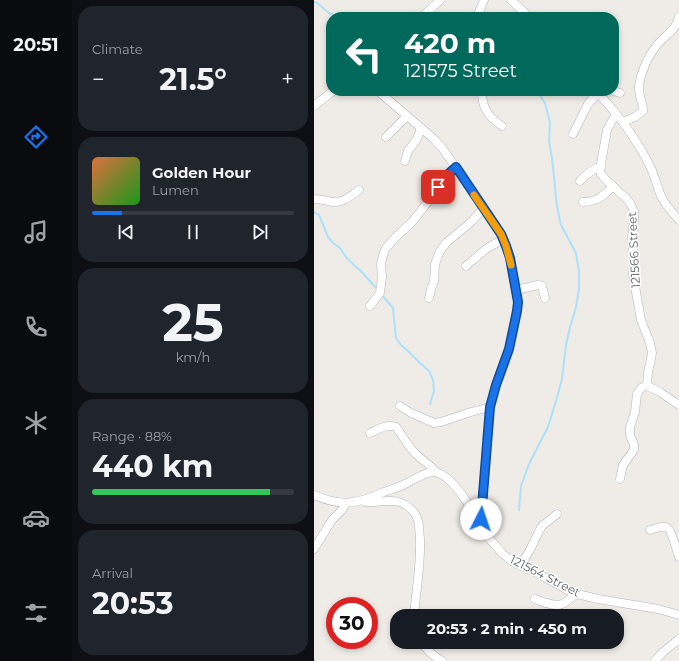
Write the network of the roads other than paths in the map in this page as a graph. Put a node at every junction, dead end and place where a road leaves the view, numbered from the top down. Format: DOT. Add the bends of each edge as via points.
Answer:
graph roads {
  1 [pos="440,0"];
  2 [pos="484,0"];
  3 [pos="511,0"];
  4 [pos="427,12"];
  5 [pos="479,12"];
  6 [pos="524,12"];
  7 [pos="679,17"];
  8 [pos="327,96"];
  9 [pos="384,96"];
  10 [pos="482,96"];
  11 [pos="594,96"];
  12 [pos="600,96"];
  13 [pos="314,106"];
  14 [pos="616,114"];
  15 [pos="407,116"];
  16 [pos="623,122"];
  17 [pos="502,126"];
  18 [pos="421,128"];
  19 [pos="573,134"];
  20 [pos="386,136"];
  21 [pos="405,161"];
  22 [pos="600,166"];
  23 [pos="456,167"];
  24 [pos="580,181"];
  25 [pos="613,186"];
  26 [pos="359,190"];
  27 [pos="314,199"];
  28 [pos="583,202"];
  29 [pos="483,209"];
  30 [pos="679,220"];
  31 [pos="503,239"];
  32 [pos="466,266"];
  33 [pos="516,290"];
  34 [pos="429,298"];
  35 [pos="545,298"];
  36 [pos="370,306"];
  37 [pos="647,386"];
  38 [pos="679,405"];
  39 [pos="400,406"];
  40 [pos="490,407"];
  41 [pos="370,433"];
  42 [pos="436,472"];
  43 [pos="620,479"];
  44 [pos="314,495"];
  45 [pos="361,501"];
  46 [pos="346,503"];
  47 [pos="481,513"];
  48 [pos="557,514"];
  49 [pos="650,530"];
  50 [pos="314,549"];
  51 [pos="679,556"];
  52 [pos="520,566"];
  53 [pos="576,594"];
  54 [pos="535,600"];
  55 [pos="415,609"];
  56 [pos="679,615"];
  57 [pos="679,639"];
  58 [pos="426,649"];
  59 [pos="442,661"];
  60 [pos="655,661"];
  1 -- 4 [label="street"];
  2 -- 5 [label="street"];
  3 -- 6 [label="street"];
  7 -- 16 [label="street" via="676,26 656,47 644,68 639,88 643,111"];
  8 -- 13 [label="street"];
  9 -- 15 [label="street, 121564 Street"];
  10 -- 17 [label="street" via="486,112"];
  11 -- 19 [label="street"];
  12 -- 14 [label="street"];
  14 -- 16 [label="street"];
  14 -- 22 [label="street" via="607,130"];
  15 -- 18 [label="street, 121564 Street"];
  15 -- 20 [label="street"];
  16 -- 30 [label="street" via="650,166 662,199"];
  18 -- 21 [label="street"];
  18 -- 23 [label="street, 121564 Street" via="439,144"];
  22 -- 24 [label="street"];
  22 -- 25 [label="street, 121566 Street" via="601,174"];
  23 -- 29 [label="street, 121564 Street"];
  23 -- 36 [label="street" via="442,181 413,221 386,248 381,264 380,293"];
  25 -- 28 [label="street" via="594,205"];
  25 -- 37 [label="street, 121566 Street" via="630,203 634,211 633,275 641,320 652,353"];
  26 -- 27 [label="street" via="338,202"];
  29 -- 31 [label="street, 121564 Street"];
  29 -- 34 [label="street" via="440,251"];
  31 -- 32 [label="street"];
  31 -- 33 [label="street, 121564 Street" via="510,258"];
  33 -- 35 [label="street" via="540,285"];
  33 -- 40 [label="street, 121564 Street" via="518,302 515,323"];
  37 -- 38 [label="street"];
  37 -- 43 [label="street" via="643,386 637,394 630,427 634,450 623,465"];
  39 -- 40 [label="street" via="434,423"];
  40 -- 47 [label="street, 121564 Street"];
  41 -- 42 [label="street" via="389,425 396,427 411,449"];
  42 -- 45 [label="street"];
  42 -- 47 [label="street" via="460,491 471,510"];
  44 -- 46 [label="street"];
  45 -- 46 [label="street"];
  45 -- 55 [label="street" via="399,502 410,509 417,518 420,553"];
  46 -- 50 [label="street"];
  47 -- 52 [label="street, 121564 Street" via="481,524 486,535 503,554"];
  48 -- 52 [label="street" via="542,526"];
  49 -- 51 [label="street" via="667,527"];
  52 -- 53 [label="street, 121564 Street"];
  53 -- 54 [label="street" via="559,604"];
  53 -- 56 [label="street, 121564 Street"];
  57 -- 60 [label="street"];
  58 -- 59 [label="street"];
}
